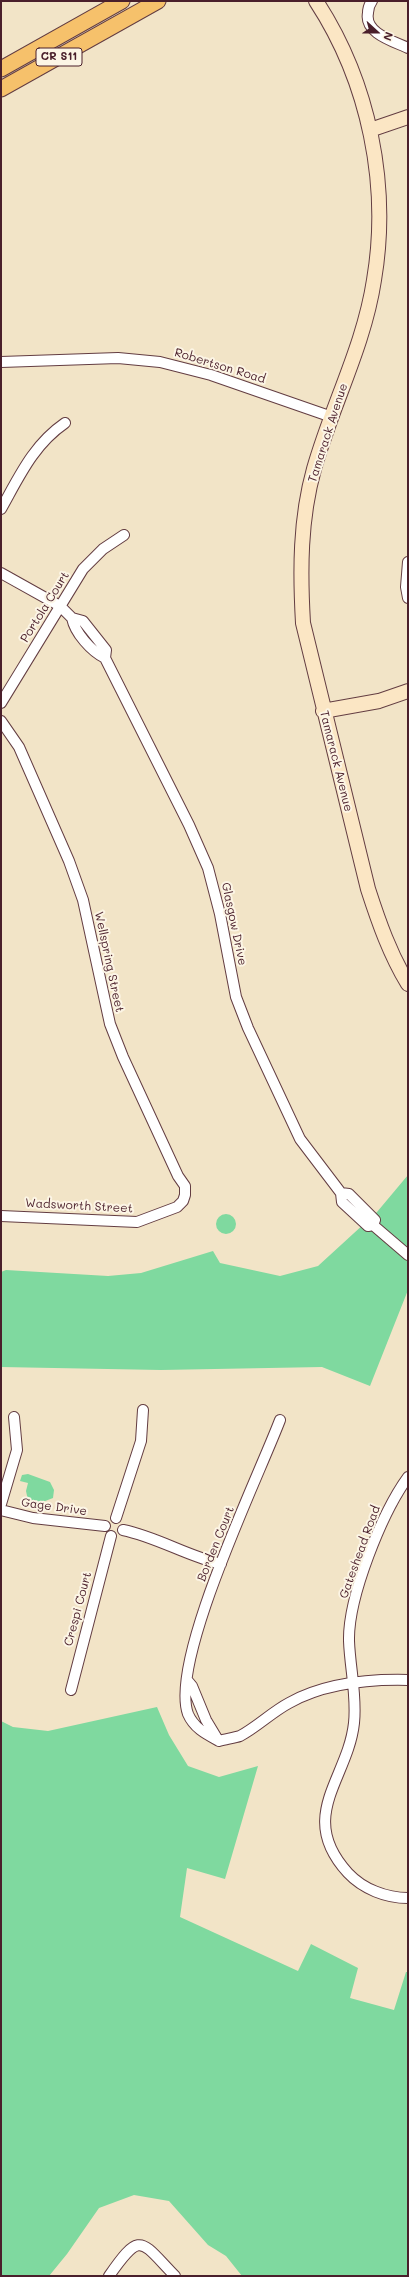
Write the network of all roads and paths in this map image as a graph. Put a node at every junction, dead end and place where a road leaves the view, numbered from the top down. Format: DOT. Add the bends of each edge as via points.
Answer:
graph roads {
  1 [pos="122,1"];
  2 [pos="158,1"];
  3 [pos="316,1"];
  4 [pos="372,1"];
  5 [pos="408,48"];
  6 [pos="1,69"];
  7 [pos="1,90"];
  8 [pos="408,117"];
  9 [pos="370,130"];
  10 [pos="1,362"];
  11 [pos="332,417"];
  12 [pos="65,423"];
  13 [pos="1,510"];
  14 [pos="124,535"];
  15 [pos="408,562"];
  16 [pos="1,573"];
  17 [pos="408,598"];
  18 [pos="60,606"];
  19 [pos="408,692"];
  20 [pos="1,703"];
  21 [pos="323,711"];
  22 [pos="1,721"];
  23 [pos="408,984"];
  24 [pos="177,1207"];
  25 [pos="1,1216"];
  26 [pos="408,1255"];
  27 [pos="143,1410"];
  28 [pos="14,1418"];
  29 [pos="280,1420"];
  30 [pos="408,1477"];
  31 [pos="1,1504"];
  32 [pos="1,1510"];
  33 [pos="116,1518"];
  34 [pos="105,1526"];
  35 [pos="123,1530"];
  36 [pos="111,1536"];
  37 [pos="221,1564"];
  38 [pos="408,1680"];
  39 [pos="352,1683"];
  40 [pos="71,1690"];
  41 [pos="408,1898"];
  42 [pos="109,2276"];
  43 [pos="175,2276"];
  1 -- 6 [label="main road, CR S11"];
  2 -- 7 [label="main road, CR S11"];
  3 -- 9 [label="main road, Tamarack Avenue" via="338,38 350,66"];
  4 -- 5 [label="street" via="369,4 367,18 369,25 375,31"];
  8 -- 9 [label="main road"];
  9 -- 11 [label="main road, Tamarack Avenue" via="376,164 380,221 374,281 360,339"];
  10 -- 11 [label="street, Robertson Road" via="118,358 160,362 211,375"];
  11 -- 21 [label="main road, Tamarack Avenue" via="314,468 302,539 301,582 304,623"];
  12 -- 13 [label="street" via="51,433 34,452"];
  14 -- 18 [label="street, Portola Court" via="103,549 83,569"];
  15 -- 17 [label="street"];
  16 -- 18 [label="street, Glasgow Drive"];
  18 -- 20 [label="street, Portola Court"];
  18 -- 26 [label="street, Glasgow Drive" via="72,618 83,621 90,639 106,650 105,658 189,825 208,868 236,997 300,1139 341,1193 349,1194 375,1220 373,1225"];
  19 -- 21 [label="main road" via="379,701"];
  21 -- 23 [label="main road, Tamarack Avenue" via="368,889 395,963"];
  22 -- 24 [label="street, Wellspring Street" via="20,748 69,861 82,900 110,1024 142,1099 185,1186 185,1195"];
  24 -- 25 [label="street, Wadsworth Street" via="137,1222"];
  27 -- 33 [label="street" via="141,1441"];
  28 -- 31 [label="street" via="17,1450"];
  29 -- 37 [label="street, Borden Court"];
  30 -- 39 [label="street, Gateshead Road" via="385,1517 359,1586 349,1640"];
  32 -- 34 [label="street, Gage Drive" via="26,1517"];
  33 -- 34 [label="street" via="107,1520"];
  33 -- 35 [label="street" via="121,1521"];
  34 -- 36 [label="street" via="106,1532"];
  35 -- 36 [label="street" via="117,1536"];
  35 -- 37 [label="street" via="144,1535"];
  36 -- 40 [label="street, Crespi Court"];
  37 -- 39 [label="street, Borden Court" via="198,1627 187,1680 192,1686 192,1703 219,1741 240,1736 289,1703 317,1692"];
  38 -- 39 [label="street" via="376,1679"];
  39 -- 41 [label="street, Gateshead Road" via="353,1732 330,1791 325,1812 328,1840 342,1866 361,1884 376,1892"];
  42 -- 43 [label="street" via="125,2253 133,2245 140,2244 148,2248"];
}
